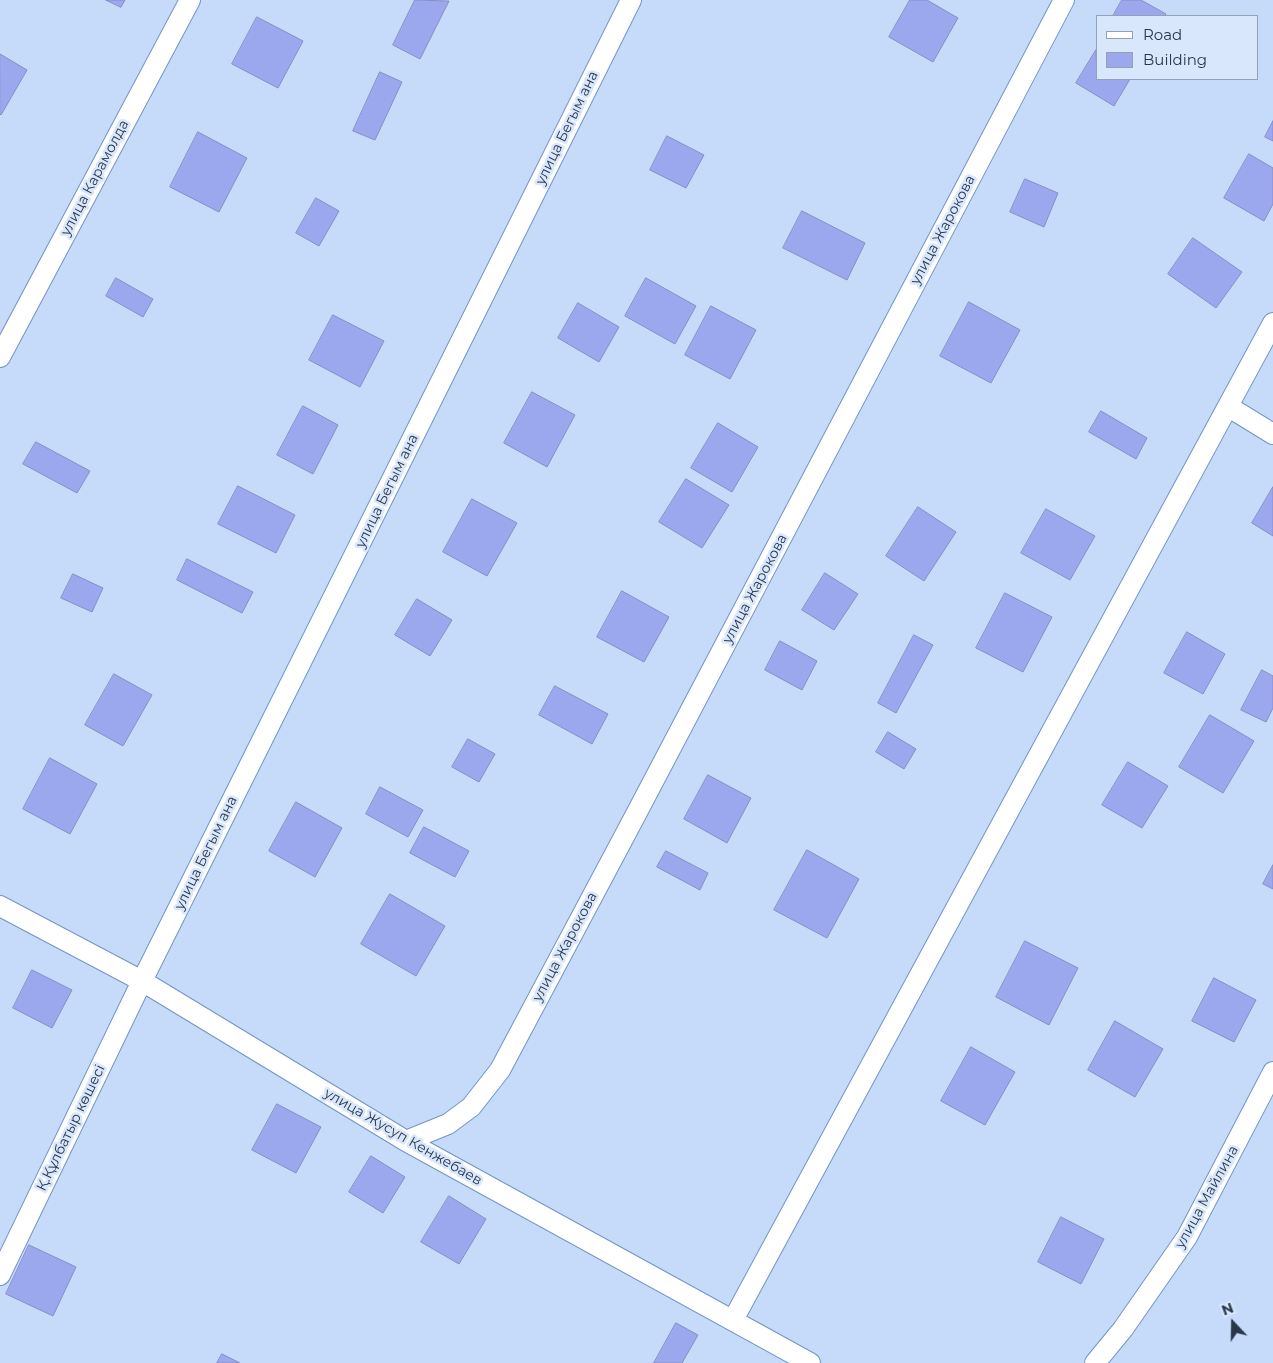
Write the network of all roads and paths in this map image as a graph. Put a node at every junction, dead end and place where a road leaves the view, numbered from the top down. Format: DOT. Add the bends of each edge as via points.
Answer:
graph roads {
  1 [pos="190,0"];
  2 [pos="631,0"];
  3 [pos="1064,0"];
  4 [pos="1273,323"];
  5 [pos="0,357"];
  6 [pos="1229,407"];
  7 [pos="1273,434"];
  8 [pos="0,906"];
  9 [pos="142,982"];
  10 [pos="1273,1072"];
  11 [pos="406,1140"];
  12 [pos="0,1275"];
  13 [pos="733,1320"];
  14 [pos="810,1363"];
  15 [pos="1094,1363"];
  1 -- 5 [label="street, улица Карамолда"];
  2 -- 9 [label="street, улица Бегым ана"];
  3 -- 11 [label="street, улица Жарокова" via="500,1070 471,1107 448,1124"];
  4 -- 6 [label="street"];
  6 -- 7 [label="street"];
  6 -- 13 [label="street"];
  8 -- 9 [label="street, улица Жусуп Кенжебаев"];
  9 -- 11 [label="street, улица Жусуп Кенжебаев"];
  9 -- 12 [label="street, Қ.Құлбатыр көшесі"];
  10 -- 15 [label="street, улица Майлина" via="1187,1237 1123,1329"];
  11 -- 13 [label="street, улица Жусуп Кенжебаев"];
  13 -- 14 [label="street, улица Жусуп Кенжебаев"];
}
